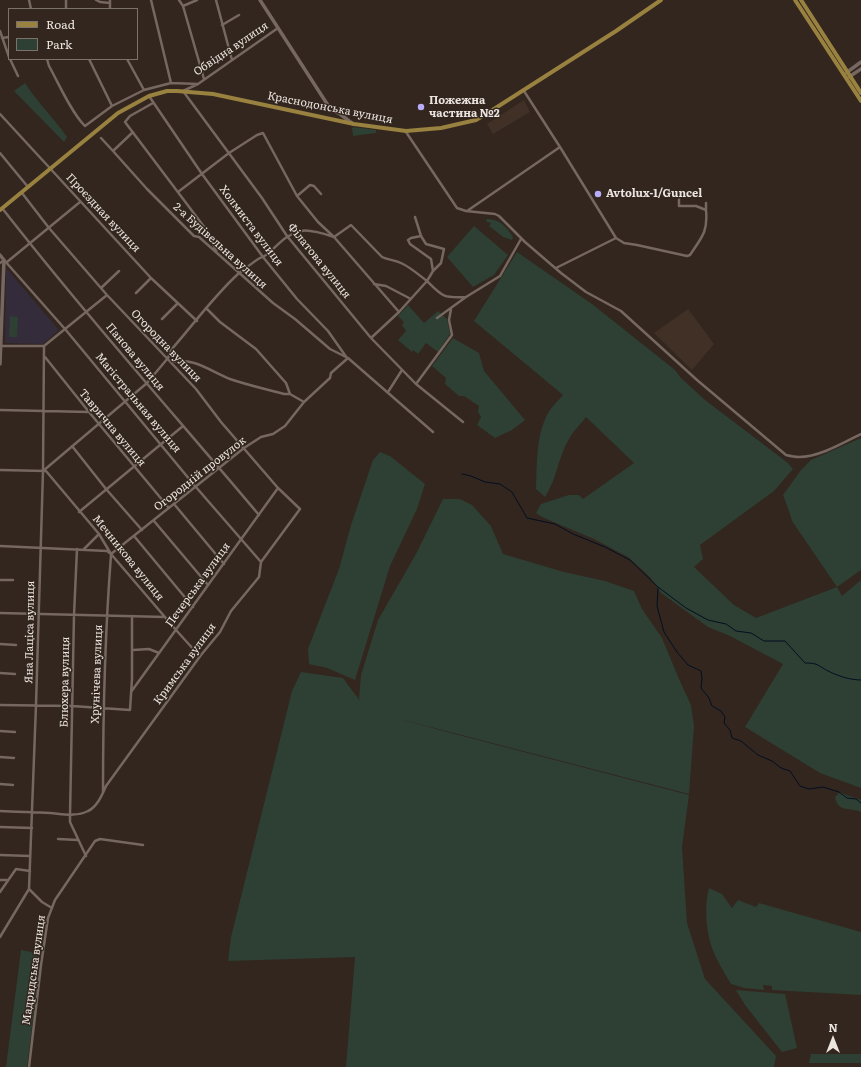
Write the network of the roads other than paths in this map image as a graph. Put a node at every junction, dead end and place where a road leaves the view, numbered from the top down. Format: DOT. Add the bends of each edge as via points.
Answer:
graph roads {
  1 [pos="96,0"];
  2 [pos="151,0"];
  3 [pos="179,0"];
  4 [pos="197,0"];
  5 [pos="216,0"];
  6 [pos="260,0"];
  7 [pos="661,0"];
  8 [pos="795,0"];
  9 [pos="801,0"];
  10 [pos="110,1"];
  11 [pos="183,6"];
  12 [pos="239,15"];
  13 [pos="222,25"];
  14 [pos="278,27"];
  15 [pos="0,31"];
  16 [pos="8,37"];
  17 [pos="2,38"];
  18 [pos="8,55"];
  19 [pos="10,60"];
  20 [pos="47,60"];
  21 [pos="89,60"];
  22 [pos="128,60"];
  23 [pos="232,60"];
  24 [pos="861,62"];
  25 [pos="861,69"];
  26 [pos="847,75"];
  27 [pos="18,76"];
  28 [pos="204,79"];
  29 [pos="171,83"];
  30 [pos="198,84"];
  31 [pos="144,90"];
  32 [pos="183,91"];
  33 [pos="524,91"];
  34 [pos="861,92"];
  35 [pos="149,96"];
  36 [pos="861,101"];
  37 [pos="153,103"];
  38 [pos="112,106"];
  39 [pos="0,114"];
  40 [pos="354,124"];
  41 [pos="406,131"];
  42 [pos="133,132"];
  43 [pos="101,138"];
  44 [pos="560,147"];
  45 [pos="113,151"];
  46 [pos="0,153"];
  47 [pos="229,153"];
  48 [pos="50,168"];
  49 [pos="202,174"];
  50 [pos="28,187"];
  51 [pos="22,192"];
  52 [pos="178,192"];
  53 [pos="321,194"];
  54 [pos="297,196"];
  55 [pos="679,199"];
  56 [pos="80,202"];
  57 [pos="706,203"];
  58 [pos="1,209"];
  59 [pos="706,210"];
  60 [pos="466,211"];
  61 [pos="415,217"];
  62 [pos="49,228"];
  63 [pos="287,236"];
  64 [pos="421,236"];
  65 [pos="334,237"];
  66 [pos="616,238"];
  67 [pos="521,239"];
  68 [pos="29,243"];
  69 [pos="0,255"];
  70 [pos="218,255"];
  71 [pos="263,257"];
  72 [pos="6,261"];
  73 [pos="0,263"];
  74 [pos="556,268"];
  75 [pos="119,271"];
  76 [pos="433,271"];
  77 [pos="239,274"];
  78 [pos="151,278"];
  79 [pos="427,281"];
  80 [pos="374,284"];
  81 [pos="101,288"];
  82 [pos="136,293"];
  83 [pos="107,295"];
  84 [pos="466,297"];
  85 [pos="1,299"];
  86 [pos="412,299"];
  87 [pos="177,304"];
  88 [pos="206,308"];
  89 [pos="451,308"];
  90 [pos="86,311"];
  91 [pos="399,312"];
  92 [pos="437,318"];
  93 [pos="162,319"];
  94 [pos="197,321"];
  95 [pos="65,329"];
  96 [pos="371,338"];
  97 [pos="0,346"];
  98 [pos="44,346"];
  99 [pos="44,356"];
  100 [pos="168,358"];
  101 [pos="348,358"];
  102 [pos="172,362"];
  103 [pos="0,364"];
  104 [pos="402,370"];
  105 [pos="147,383"];
  106 [pos="416,384"];
  107 [pos="388,392"];
  108 [pos="290,394"];
  109 [pos="125,402"];
  110 [pos="304,402"];
  111 [pos="0,410"];
  112 [pos="44,412"];
  113 [pos="89,412"];
  114 [pos="463,422"];
  115 [pos="100,424"];
  116 [pos="183,426"];
  117 [pos="433,432"];
  118 [pos="861,434"];
  119 [pos="161,445"];
  120 [pos="72,446"];
  121 [pos="244,448"];
  122 [pos="134,466"];
  123 [pos="219,467"];
  124 [pos="0,470"];
  125 [pos="43,471"];
  126 [pos="195,486"];
  127 [pos="278,488"];
  128 [pos="106,490"];
  129 [pos="174,504"];
  130 [pos="169,508"];
  131 [pos="300,509"];
  132 [pos="79,512"];
  133 [pos="260,515"];
  134 [pos="154,521"];
  135 [pos="142,530"];
  136 [pos="98,534"];
  137 [pos="134,536"];
  138 [pos="241,540"];
  139 [pos="0,546"];
  140 [pos="40,548"];
  141 [pos="77,549"];
  142 [pos="83,549"];
  143 [pos="111,554"];
  144 [pos="261,562"];
  145 [pos="224,564"];
  146 [pos="0,580"];
  147 [pos="13,580"];
  148 [pos="208,586"];
  149 [pos="193,607"];
  150 [pos="0,613"];
  151 [pos="38,614"];
  152 [pos="74,615"];
  153 [pos="107,615"];
  154 [pos="132,616"];
  155 [pos="165,617"];
  156 [pos="176,630"];
  157 [pos="0,644"];
  158 [pos="16,645"];
  159 [pos="133,650"];
  160 [pos="159,653"];
  161 [pos="201,655"];
  162 [pos="0,673"];
  163 [pos="15,674"];
  164 [pos="131,692"];
  165 [pos="0,705"];
  166 [pos="36,705"];
  167 [pos="72,706"];
  168 [pos="103,708"];
  169 [pos="0,731"];
  170 [pos="15,732"];
  171 [pos="0,757"];
  172 [pos="14,758"];
  173 [pos="0,784"];
  174 [pos="13,785"];
  175 [pos="103,794"];
  176 [pos="0,811"];
  177 [pos="32,812"];
  178 [pos="70,815"];
  179 [pos="0,827"];
  180 [pos="32,828"];
  181 [pos="58,839"];
  182 [pos="78,840"];
  183 [pos="143,845"];
  184 [pos="0,855"];
  185 [pos="30,856"];
  186 [pos="86,856"];
  187 [pos="30,871"];
  188 [pos="0,880"];
  189 [pos="8,880"];
  190 [pos="29,889"];
  191 [pos="0,892"];
  192 [pos="52,908"];
  193 [pos="0,937"];
  194 [pos="29,1067"];
  1 -- 10 [label="street"];
  2 -- 29 [label="street"];
  3 -- 11 [label="street"];
  4 -- 11 [label="street"];
  5 -- 13 [label="street"];
  6 -- 14 [label="street"];
  7 -- 33 [label="main road, Краснодонська вулиця"];
  8 -- 26 [label="main road"];
  9 -- 26 [label="main road"];
  11 -- 28 [label="street"];
  12 -- 13 [label="street"];
  13 -- 23 [label="street"];
  14 -- 23 [label="street, Обвідна вулиця"];
  14 -- 40 [label="street" via="331,110"];
  15 -- 17 [label="street"];
  16 -- 17 [label="street"];
  17 -- 18 [label="street"];
  19 -- 27 [label="street"];
  20 -- 38 [label="street, Обвідна вулиця" via="72,108 85,126"];
  21 -- 38 [label="street"];
  22 -- 31 [label="street"];
  23 -- 28 [label="street, Обвідна вулиця"];
  24 -- 26 [label="street"];
  25 -- 26 [label="street"];
  26 -- 34 [label="main road"];
  26 -- 36 [label="main road"];
  28 -- 30 [label="street, Обвідна вулиця"];
  29 -- 30 [label="street, Обвідна вулиця"];
  29 -- 31 [label="street, Обвідна вулиця"];
  30 -- 32 [label="street"];
  31 -- 38 [label="street, Обвідна вулиця"];
  32 -- 35 [label="main road, Краснодонська вулиця" via="167,91"];
  32 -- 40 [label="main road, Краснодонська вулиця" via="213,94"];
  32 -- 47 [label="street, Філатова вулиця"];
  33 -- 41 [label="main road, Краснодонська вулиця" via="476,120 441,128"];
  33 -- 44 [label="street"];
  35 -- 37 [label="street, Холмиста вулиця"];
  35 -- 48 [label="main road, Краснодонська вулиця" via="118,113"];
  37 -- 42 [label="street" via="130,116 125,122"];
  37 -- 49 [label="street, Холмиста вулиця"];
  39 -- 48 [label="street, Проєздная вулиця"];
  40 -- 41 [label="main road, Краснодонська вулиця"];
  41 -- 60 [label="street" via="457,208"];
  42 -- 45 [label="street"];
  42 -- 52 [label="street"];
  43 -- 45 [label="street, 2-а Будівельна вулиця"];
  44 -- 60 [label="street"];
  44 -- 66 [label="street"];
  45 -- 70 [label="street, 2-а Будівельна вулиця" via="194,236 199,237"];
  46 -- 50 [label="street"];
  47 -- 49 [label="street"];
  47 -- 54 [label="street" via="263,133"];
  47 -- 63 [label="street, Філатова вулиця"];
  48 -- 50 [label="main road, Краснодонська вулиця"];
  48 -- 56 [label="street, Проєздная вулиця"];
  49 -- 52 [label="street"];
  49 -- 71 [label="street, Холмиста вулиця"];
  50 -- 51 [label="main road, Краснодонська вулиця"];
  51 -- 58 [label="main road, Краснодонська вулиця"];
  51 -- 62 [label="street, Огородна вулиця"];
  52 -- 70 [label="street" via="208,232"];
  53 -- 54 [label="street" via="310,185"];
  54 -- 65 [label="street"];
  55 -- 59 [label="street" via="679,206 696,206"];
  56 -- 62 [label="street"];
  56 -- 78 [label="street, Проєздная вулиця"];
  57 -- 59 [label="street"];
  58 -- 68 [label="street, Панова вулиця"];
  59 -- 66 [label="street" via="706,230 687,256 624,244"];
  60 -- 67 [label="street" via="499,216"];
  61 -- 64 [label="street"];
  62 -- 68 [label="street"];
  62 -- 81 [label="street, Огородна вулиця"];
  63 -- 65 [label="street" via="308,230"];
  63 -- 71 [label="street"];
  63 -- 96 [label="street, Філатова вулиця"];
  64 -- 76 [label="street" via="426,244 444,249 441,263"];
  64 -- 76 [label="street" via="408,240 431,259"];
  65 -- 79 [label="street" via="352,225 382,257 403,264"];
  65 -- 80 [label="street"];
  66 -- 74 [label="street"];
  67 -- 74 [label="street"];
  67 -- 84 [label="street" via="500,276"];
  68 -- 72 [label="street"];
  68 -- 90 [label="street, Панова вулиця"];
  69 -- 72 [label="street, Магістральная вулиця"];
  70 -- 77 [label="street, 2-а Будівельна вулиця"];
  71 -- 77 [label="street"];
  71 -- 101 [label="street, Холмиста вулиця" via="297,299 328,330"];
  72 -- 73 [label="street"];
  72 -- 85 [label="street"];
  72 -- 95 [label="street, Магістральная вулиця"];
  74 -- 118 [label="street" via="586,292 621,311 697,380 786,455 810,456"];
  75 -- 81 [label="street"];
  76 -- 79 [label="street"];
  77 -- 88 [label="street"];
  77 -- 101 [label="street, 2-а Будівельна вулиця" via="330,349"];
  78 -- 82 [label="street"];
  78 -- 87 [label="street, Проєздная вулиця"];
  79 -- 84 [label="street" via="441,295 449,298"];
  79 -- 86 [label="street"];
  80 -- 86 [label="street" via="386,286"];
  80 -- 91 [label="street"];
  81 -- 83 [label="street, Огородна вулиця"];
  83 -- 90 [label="street"];
  83 -- 100 [label="street, Огородна вулиця"];
  84 -- 89 [label="street"];
  85 -- 97 [label="street"];
  86 -- 91 [label="street"];
  87 -- 93 [label="street"];
  87 -- 94 [label="street, Проєздная вулиця"];
  88 -- 94 [label="street"];
  88 -- 108 [label="street" via="256,349 286,382"];
  89 -- 92 [label="street"];
  89 -- 106 [label="street" via="449,320 452,335"];
  90 -- 95 [label="street"];
  90 -- 105 [label="street, Панова вулиця"];
  91 -- 96 [label="street"];
  94 -- 100 [label="street" via="171,350"];
  95 -- 98 [label="street"];
  95 -- 109 [label="street, Магістральная вулиця"];
  96 -- 104 [label="street, Філатова вулиця"];
  97 -- 98 [label="street"];
  97 -- 103 [label="street"];
  98 -- 99 [label="street, Яна Лаціса вулиця"];
  99 -- 112 [label="street, Яна Лаціса вулиця"];
  99 -- 113 [label="street, Таврична вулиця"];
  100 -- 102 [label="street, Огородна вулиця"];
  100 -- 105 [label="street"];
  101 -- 107 [label="street"];
  101 -- 110 [label="street, Огородній провулок"];
  102 -- 108 [label="street" via="194,362 230,379"];
  102 -- 121 [label="street, Огородна вулиця"];
  104 -- 106 [label="street, Філатова вулиця"];
  104 -- 107 [label="street"];
  105 -- 109 [label="street"];
  105 -- 116 [label="street, Панова вулиця"];
  106 -- 114 [label="street, Філатова вулиця"];
  107 -- 117 [label="street"];
  108 -- 110 [label="street"];
  109 -- 115 [label="street"];
  109 -- 119 [label="street, Магістральная вулиця"];
  110 -- 121 [label="street, Огородній провулок" via="285,426"];
  111 -- 112 [label="street"];
  112 -- 113 [label="street"];
  112 -- 125 [label="street, Яна Лаціса вулиця"];
  113 -- 115 [label="street, Таврична вулиця"];
  115 -- 120 [label="street"];
  115 -- 122 [label="street, Таврична вулиця"];
  116 -- 119 [label="street"];
  116 -- 123 [label="street, Панова вулиця"];
  119 -- 122 [label="street"];
  119 -- 126 [label="street, Магістральная вулиця"];
  120 -- 125 [label="street"];
  120 -- 128 [label="street"];
  121 -- 123 [label="street, Огородній провулок"];
  121 -- 127 [label="street, Огородна вулиця"];
  122 -- 128 [label="street"];
  122 -- 130 [label="street, Таврична вулиця"];
  123 -- 126 [label="street, Огородній провулок"];
  123 -- 133 [label="street, Панова вулиця"];
  124 -- 125 [label="street"];
  125 -- 132 [label="street, Мечникова вулиця" via="54,480"];
  125 -- 140 [label="street, Яна Лаціса вулиця"];
  126 -- 129 [label="street, Огородній провулок"];
  126 -- 138 [label="street, Магістральная вулиця"];
  127 -- 131 [label="street, Огородна вулиця"];
  127 -- 133 [label="street, Печерська вулиця"];
  128 -- 132 [label="street"];
  128 -- 135 [label="street"];
  129 -- 130 [label="street, Огородній провулок"];
  129 -- 145 [label="street"];
  130 -- 134 [label="street, Огородній провулок"];
  131 -- 144 [label="street, Кримська вулиця"];
  132 -- 136 [label="street, Мечникова вулиця"];
  133 -- 138 [label="street, Печерська вулиця"];
  134 -- 135 [label="street, Огородній провулок"];
  134 -- 148 [label="street"];
  135 -- 137 [label="street, Огородній провулок"];
  136 -- 142 [label="street"];
  136 -- 143 [label="street, Мечникова вулиця"];
  137 -- 143 [label="street, Огородній провулок"];
  137 -- 149 [label="street"];
  138 -- 144 [label="street, Магістральная вулиця"];
  138 -- 145 [label="street, Печерська вулиця"];
  139 -- 140 [label="street"];
  140 -- 141 [label="street"];
  140 -- 151 [label="street, Яна Лаціса вулиця"];
  141 -- 142 [label="street"];
  141 -- 152 [label="street, Блюхера вулиця"];
  142 -- 143 [label="street" via="107,551"];
  143 -- 153 [label="street, Хрунічева вулиця"];
  143 -- 155 [label="street, Мечникова вулиця"];
  144 -- 161 [label="street, Кримська вулиця" via="259,577 231,611 220,632"];
  145 -- 148 [label="street, Печерська вулиця"];
  146 -- 147 [label="street"];
  148 -- 149 [label="street, Печерська вулиця"];
  149 -- 156 [label="street, Печерська вулиця"];
  150 -- 151 [label="street"];
  151 -- 152 [label="street"];
  151 -- 166 [label="street, Яна Лаціса вулиця"];
  152 -- 153 [label="street"];
  152 -- 167 [label="street, Блюхера вулиця"];
  153 -- 154 [label="street"];
  153 -- 168 [label="street, Хрунічева вулиця"];
  154 -- 155 [label="street"];
  154 -- 159 [label="street"];
  155 -- 156 [label="street, Мечникова вулиця"];
  156 -- 160 [label="street, Печерська вулиця"];
  156 -- 161 [label="street, Мечникова вулиця"];
  157 -- 158 [label="street"];
  159 -- 160 [label="street" via="149,649"];
  159 -- 164 [label="street"];
  160 -- 164 [label="street, Печерська вулиця"];
  161 -- 175 [label="street, Кримська вулиця" via="112,777"];
  162 -- 163 [label="street"];
  164 -- 168 [label="street" via="130,710"];
  165 -- 166 [label="street"];
  166 -- 167 [label="street"];
  166 -- 177 [label="street, Яна Лаціса вулиця"];
  167 -- 168 [label="street"];
  167 -- 178 [label="street, Блюхера вулиця"];
  168 -- 175 [label="street, Хрунічева вулиця"];
  169 -- 170 [label="street"];
  171 -- 172 [label="street"];
  173 -- 174 [label="street"];
  175 -- 178 [label="street, Кримська вулиця" via="89,811"];
  176 -- 177 [label="street, Кримська вулиця"];
  177 -- 178 [label="street, Кримська вулиця"];
  177 -- 180 [label="street, Яна Лаціса вулиця"];
  178 -- 182 [label="street, Блюхера вулиця" via="70,822"];
  179 -- 180 [label="street"];
  180 -- 185 [label="street, Яна Лаціса вулиця"];
  181 -- 182 [label="street"];
  182 -- 186 [label="street, Блюхера вулиця"];
  183 -- 186 [label="street, Мадридська вулиця" via="100,839 95,841"];
  184 -- 185 [label="street"];
  185 -- 187 [label="street, Яна Лаціса вулиця"];
  186 -- 192 [label="street, Мадридська вулиця"];
  187 -- 189 [label="street" via="16,869"];
  187 -- 190 [label="street, Яна Лаціса вулиця"];
  188 -- 189 [label="street"];
  189 -- 191 [label="street"];
  190 -- 192 [label="street"];
  190 -- 193 [label="street"];
  192 -- 194 [label="street, Мадридська вулиця" via="48,918 41,965"];
}
